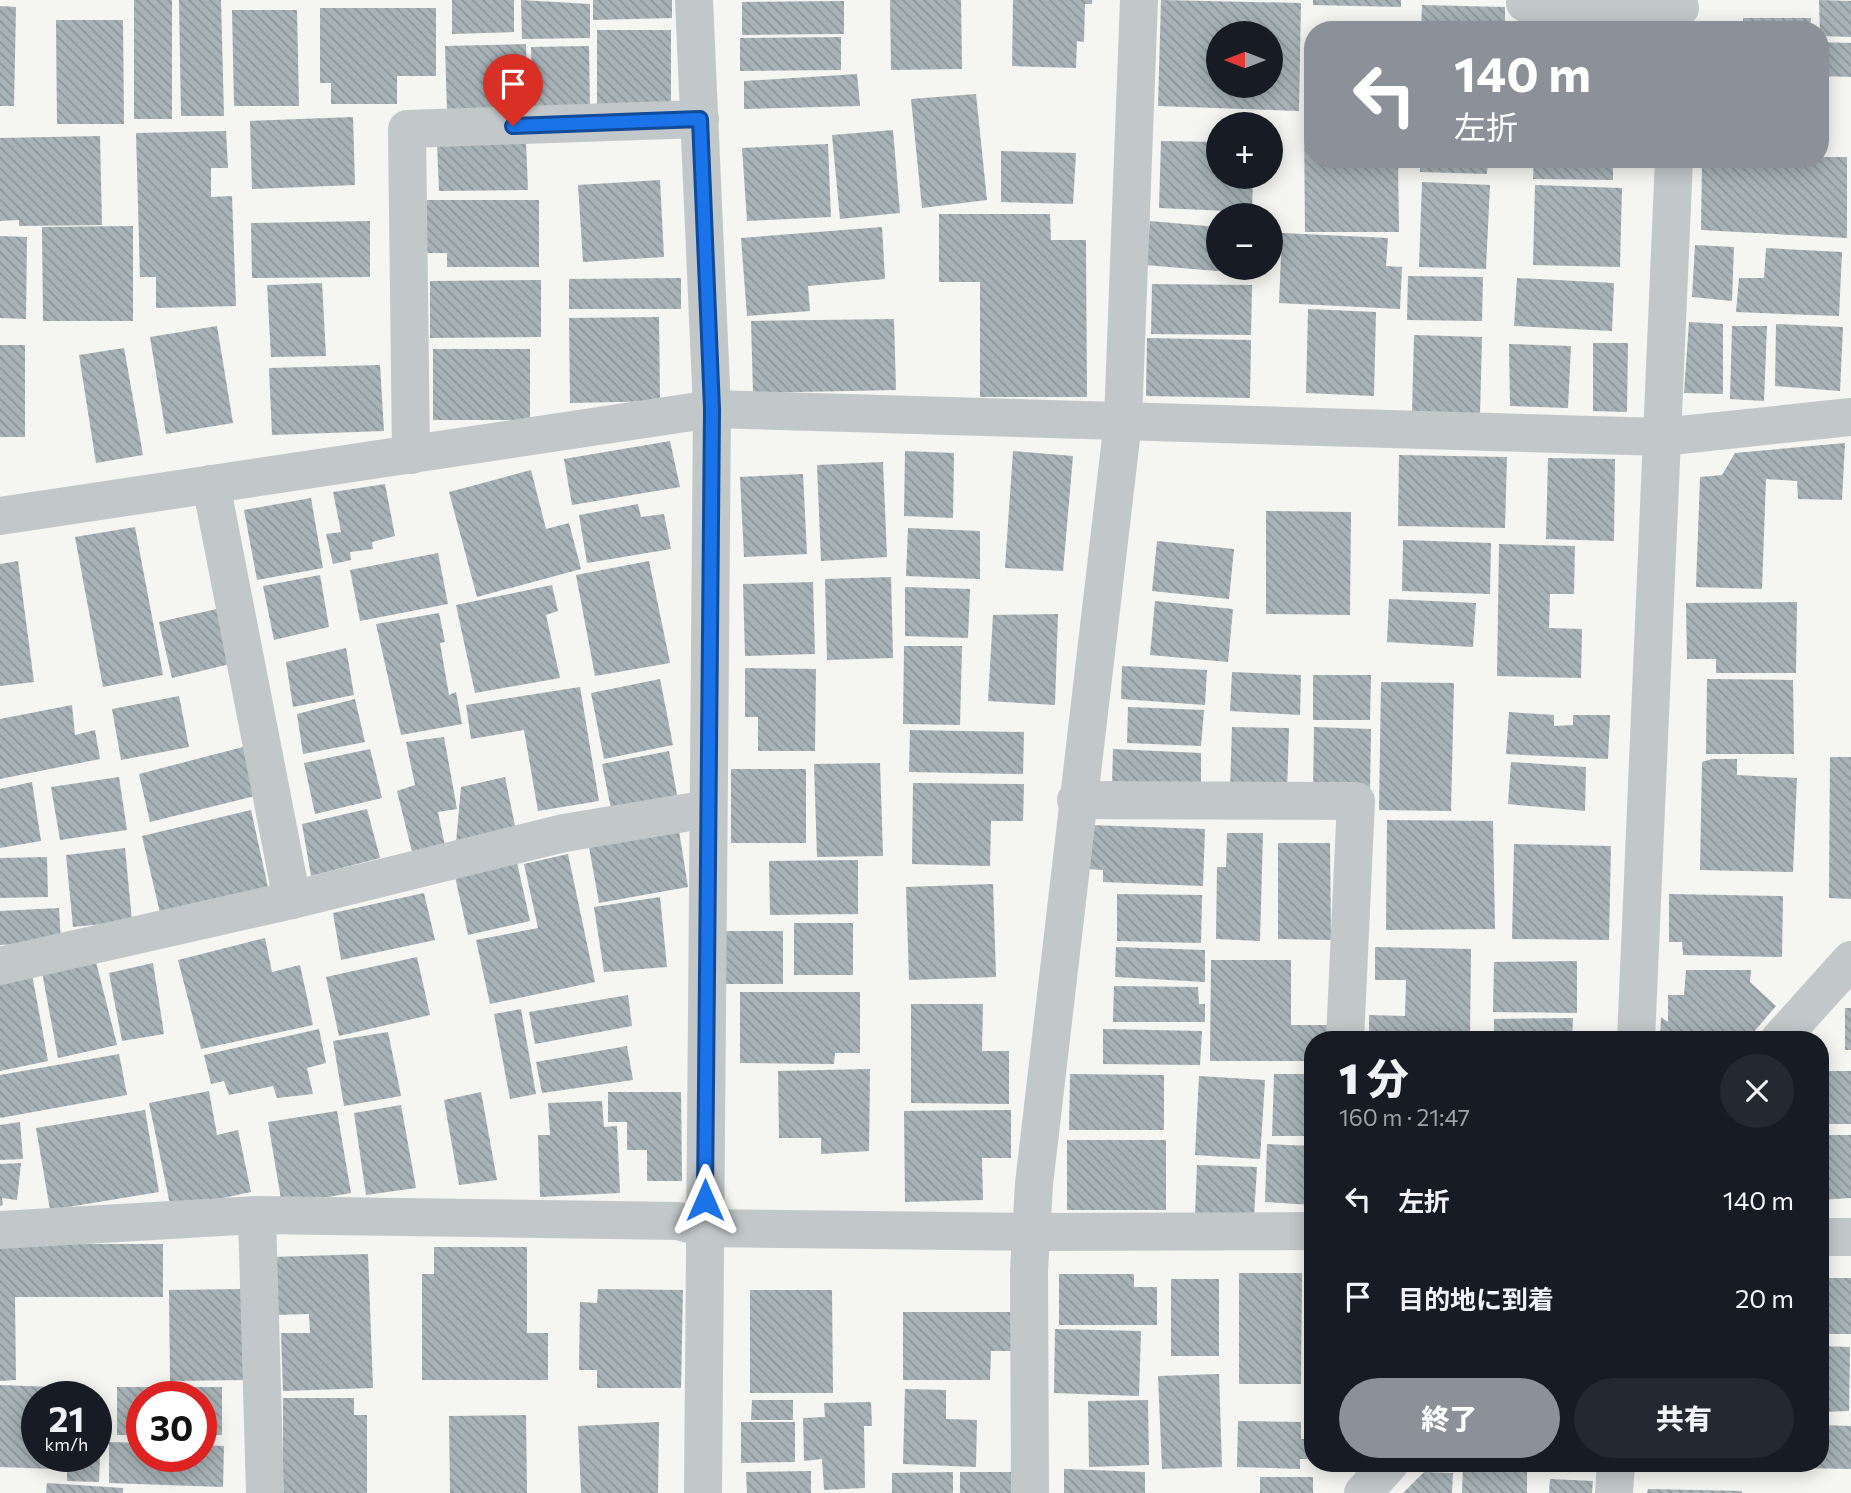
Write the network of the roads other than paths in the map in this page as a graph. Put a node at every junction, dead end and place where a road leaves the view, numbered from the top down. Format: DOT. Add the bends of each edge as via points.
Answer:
graph roads {
  1 [pos="694,0"];
  2 [pos="1139,0"];
  3 [pos="1525,3"];
  4 [pos="1680,13"];
  5 [pos="700,119"];
  6 [pos="1674,168"];
  7 [pos="712,409"];
  8 [pos="1851,417"];
  9 [pos="1123,421"];
  10 [pos="1662,437"];
  11 [pos="411,455"];
  12 [pos="211,484"];
  13 [pos="0,516"];
  14 [pos="1076,800"];
  15 [pos="708,809"];
  16 [pos="292,900"];
  17 [pos="1851,960"];
  18 [pos="0,966"];
  19 [pos="1345,1031"];
  20 [pos="1636,1031"];
  21 [pos="1787,1031"];
  22 [pos="257,1214"];
  23 [pos="705,1228"];
  24 [pos="0,1230"];
  25 [pos="1304,1231"];
  26 [pos="1031,1232"];
  27 [pos="1829,1237"];
  28 [pos="1851,1237"];
  29 [pos="1382,1472"];
  30 [pos="1615,1472"];
  31 [pos="265,1493"];
  32 [pos="703,1493"];
  33 [pos="1030,1493"];
  34 [pos="1363,1493"];
  35 [pos="1614,1493"];
  1 -- 5 [label="street"];
  2 -- 9 [label="street"];
  3 -- 4 [label="street"];
  5 -- 7 [label="street"];
  5 -- 11 [label="street" via="407,129"];
  6 -- 10 [label="street"];
  7 -- 9 [label="street"];
  7 -- 11 [label="street"];
  7 -- 15 [label="street"];
  8 -- 10 [label="street"];
  9 -- 10 [label="street"];
  9 -- 14 [label="street"];
  10 -- 20 [label="street"];
  11 -- 12 [label="street"];
  12 -- 13 [label="street"];
  12 -- 16 [label="street"];
  14 -- 19 [label="street" via="1356,802"];
  14 -- 26 [label="street"];
  15 -- 16 [label="street" via="564,833"];
  15 -- 23 [label="street"];
  16 -- 18 [label="street"];
  17 -- 21 [label="street"];
  22 -- 23 [label="street" via="678,1221"];
  22 -- 24 [label="street"];
  22 -- 31 [label="street"];
  23 -- 26 [label="street"];
  23 -- 32 [label="street"];
  25 -- 26 [label="street"];
  26 -- 33 [label="street"];
  27 -- 28 [label="street"];
  29 -- 34 [label="street"];
  30 -- 35 [label="street"];
}
